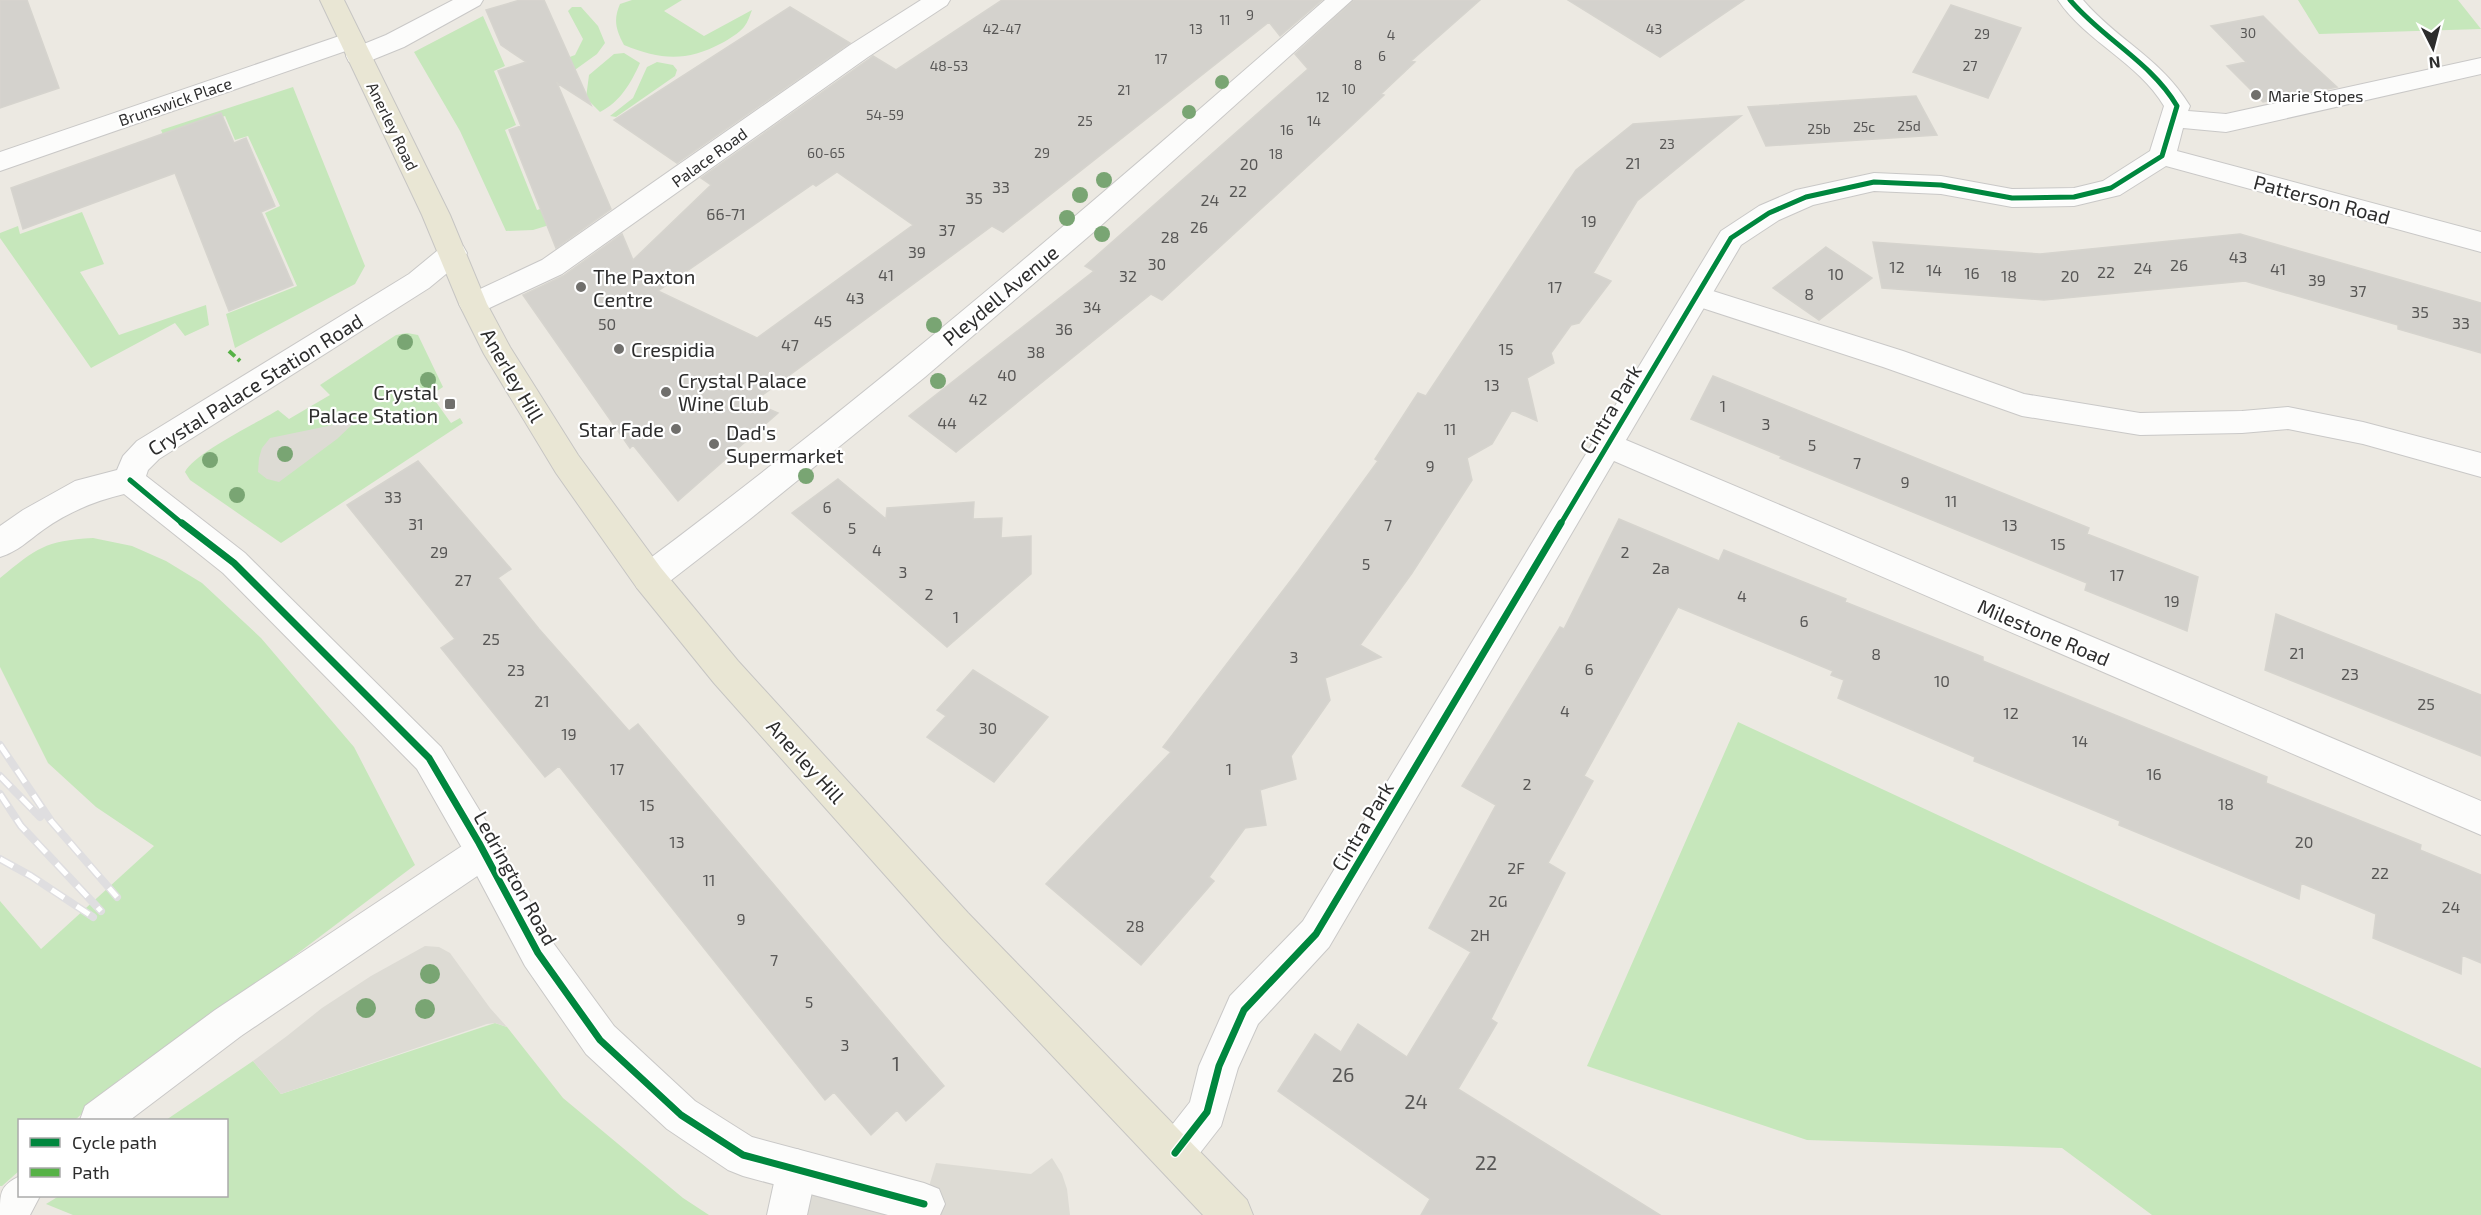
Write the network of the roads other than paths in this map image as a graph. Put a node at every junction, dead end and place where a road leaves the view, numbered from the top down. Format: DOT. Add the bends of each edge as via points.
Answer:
graph roads {
  1 [pos="332,0"];
  2 [pos="471,0"];
  3 [pos="938,0"];
  4 [pos="1340,0"];
  5 [pos="2070,0"];
  6 [pos="354,48"];
  7 [pos="2481,66"];
  8 [pos="2174,118"];
  9 [pos="2162,156"];
  10 [pos="0,162"];
  11 [pos="2481,242"];
  12 [pos="453,253"];
  13 [pos="1697,296"];
  14 [pos="474,303"];
  15 [pos="1607,445"];
  16 [pos="2481,465"];
  17 [pos="130,480"];
  18 [pos="0,544"];
  19 [pos="649,578"];
  20 [pos="2481,818"];
  21 [pos="483,852"];
  22 [pos="100,1119"];
  23 [pos="1175,1153"];
  24 [pos="797,1169"];
  25 [pos="19,1197"];
  26 [pos="924,1204"];
  27 [pos="6,1215"];
  28 [pos="787,1215"];
  29 [pos="1232,1215"];
  1 -- 6 [label="main road, Anerley Road"];
  2 -- 6 [label="street, Brunswick Place" via="395,41"];
  3 -- 14 [label="street, Palace Road" via="850,57 552,267"];
  4 -- 19 [label="street, Pleydell Avenue" via="1077,231 873,402"];
  5 -- 8 [label="street" via="2087,21 2171,93 2177,106"];
  6 -- 10 [label="street, Brunswick Place"];
  6 -- 12 [label="main road, Anerley Road"];
  7 -- 8 [label="street" via="2226,123"];
  8 -- 9 [label="street"];
  9 -- 11 [label="street, Patterson Road"];
  9 -- 13 [label="street, Cintra Park" via="2111,188 2074,197 2012,198 1941,185 1874,182 1806,197 1769,213 1731,238"];
  12 -- 14 [label="main road, Anerley Hill"];
  12 -- 17 [label="street, Crystal Palace Station Road" via="419,281 148,450 134,465"];
  13 -- 15 [label="street, Cintra Park"];
  13 -- 16 [label="lane" via="2022,405 2140,424 2288,418 2363,433"];
  14 -- 19 [label="main road, Anerley Hill" via="529,405"];
  15 -- 20 [label="street, Milestone Road"];
  15 -- 23 [label="street, Cintra Park" via="1316,934 1244,1010 1219,1066 1207,1112"];
  17 -- 18 [label="street" via="86,490 34,519"];
  17 -- 21 [label="street, Ledrington Road" via="234,563 429,758"];
  19 -- 23 [label="main road, Anerley Hill" via="726,672 955,926"];
  21 -- 22 [label="lane" via="228,1023"];
  21 -- 24 [label="street, Ledrington Road" via="538,953 600,1040 681,1115 743,1155"];
  23 -- 29 [label="main road, Anerley Hill"];
  24 -- 26 [label="street, Ledrington Road"];
  24 -- 28 [label="lane"];
  25 -- 27 [label="lane"];
}
